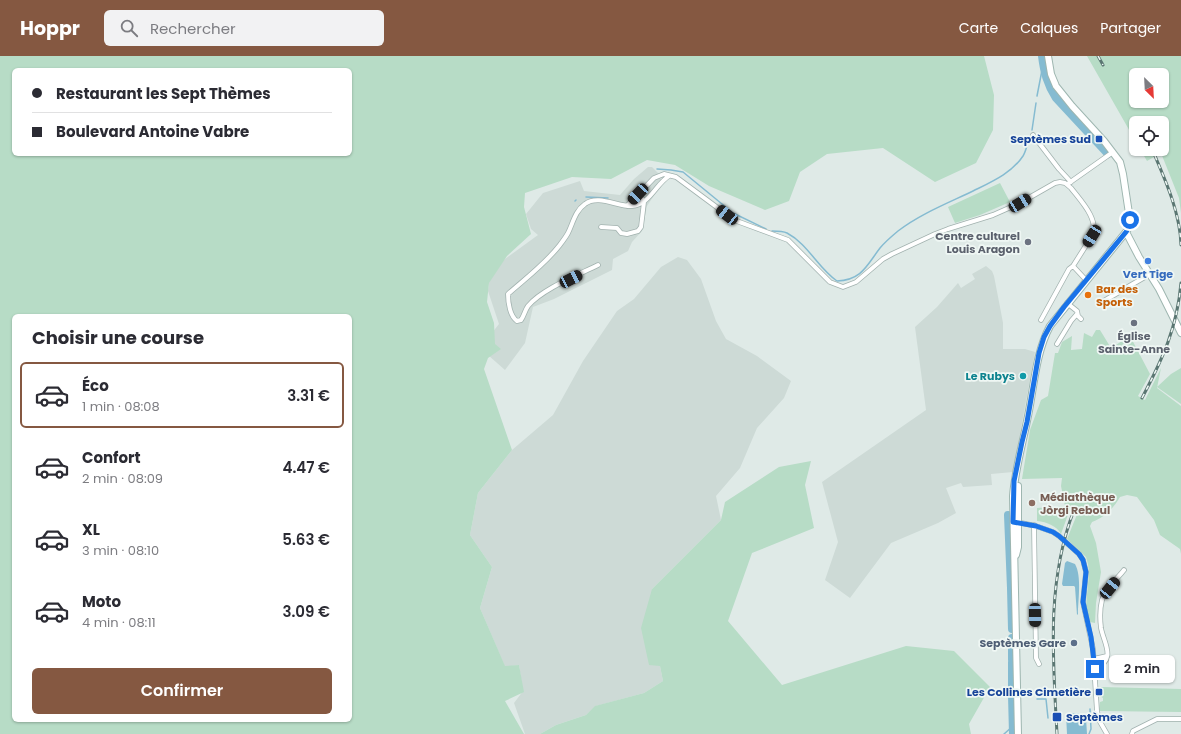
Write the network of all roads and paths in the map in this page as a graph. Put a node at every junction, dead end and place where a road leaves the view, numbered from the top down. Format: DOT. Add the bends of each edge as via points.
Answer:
graph roads {
  1 [pos="1048,56"];
  2 [pos="1033,135"];
  3 [pos="1113,152"];
  4 [pos="670,175"];
  5 [pos="1069,183"];
  6 [pos="638,194"];
  7 [pos="644,202"];
  8 [pos="628,206"];
  9 [pos="601,227"];
  10 [pos="1126,232"];
  11 [pos="598,265"];
  12 [pos="1073,266"];
  13 [pos="1150,274"];
  14 [pos="1086,280"];
  15 [pos="1102,302"];
  16 [pos="1067,303"];
  17 [pos="1077,314"];
  18 [pos="1081,319"];
  19 [pos="1041,320"];
  20 [pos="1181,333"];
  21 [pos="1057,344"];
  22 [pos="1015,522"];
  23 [pos="1034,525"];
  24 [pos="1124,570"];
  25 [pos="1106,656"];
  26 [pos="1094,658"];
  27 [pos="1039,664"];
  28 [pos="1095,669"];
  29 [pos="1181,719"];
  30 [pos="1018,734"];
  31 [pos="1107,734"];
  32 [pos="1132,734"];
  1 -- 3 [label="main road" via="1056,86"];
  2 -- 5 [label="street"];
  3 -- 5 [label="street"];
  3 -- 10 [label="main road" via="1120,162 1123,174 1130,220"];
  4 -- 5 [label="street" via="682,180 734,220 788,240 830,282 843,287 856,282 883,259 906,247 948,229 993,215 1055,183"];
  4 -- 6 [label="street" via="664,174 654,178"];
  4 -- 7 [label="street"];
  5 -- 12 [label="street" via="1089,214 1094,228 1092,236"];
  6 -- 7 [label="street"];
  6 -- 8 [label="street"];
  7 -- 8 [label="street"];
  7 -- 9 [label="street" via="641,227 638,231 627,234 621,233 617,228"];
  8 -- 11 [label="street" via="593,200 581,207 568,234 550,257 508,294 514,319 521,320 527,308 544,292"];
  10 -- 13 [label="main road"];
  10 -- 14 [label="main road"];
  12 -- 14 [label="street"];
  12 -- 19 [label="street"];
  13 -- 15 [label="street"];
  13 -- 20 [label="main road"];
  14 -- 16 [label="main road"];
  16 -- 17 [label="street" via="1077,311"];
  16 -- 22 [label="main road" via="1050,326 1039,353 1014,481"];
  17 -- 18 [label="street"];
  17 -- 21 [label="street"];
  22 -- 23 [label="street"];
  22 -- 30 [label="main road"];
  23 -- 26 [label="street" via="1059,536 1083,560 1086,572 1083,602"];
  23 -- 27 [label="street" via="1036,658"];
  24 -- 25 [label="street" via="1102,601 1101,628 1107,646"];
  25 -- 26 [label="street"];
  25 -- 28 [label="street" via="1105,661"];
  26 -- 28 [label="street"];
  28 -- 31 [label="street" via="1097,711"];
  29 -- 32 [label="street" via="1157,719 1133,731"];
}
